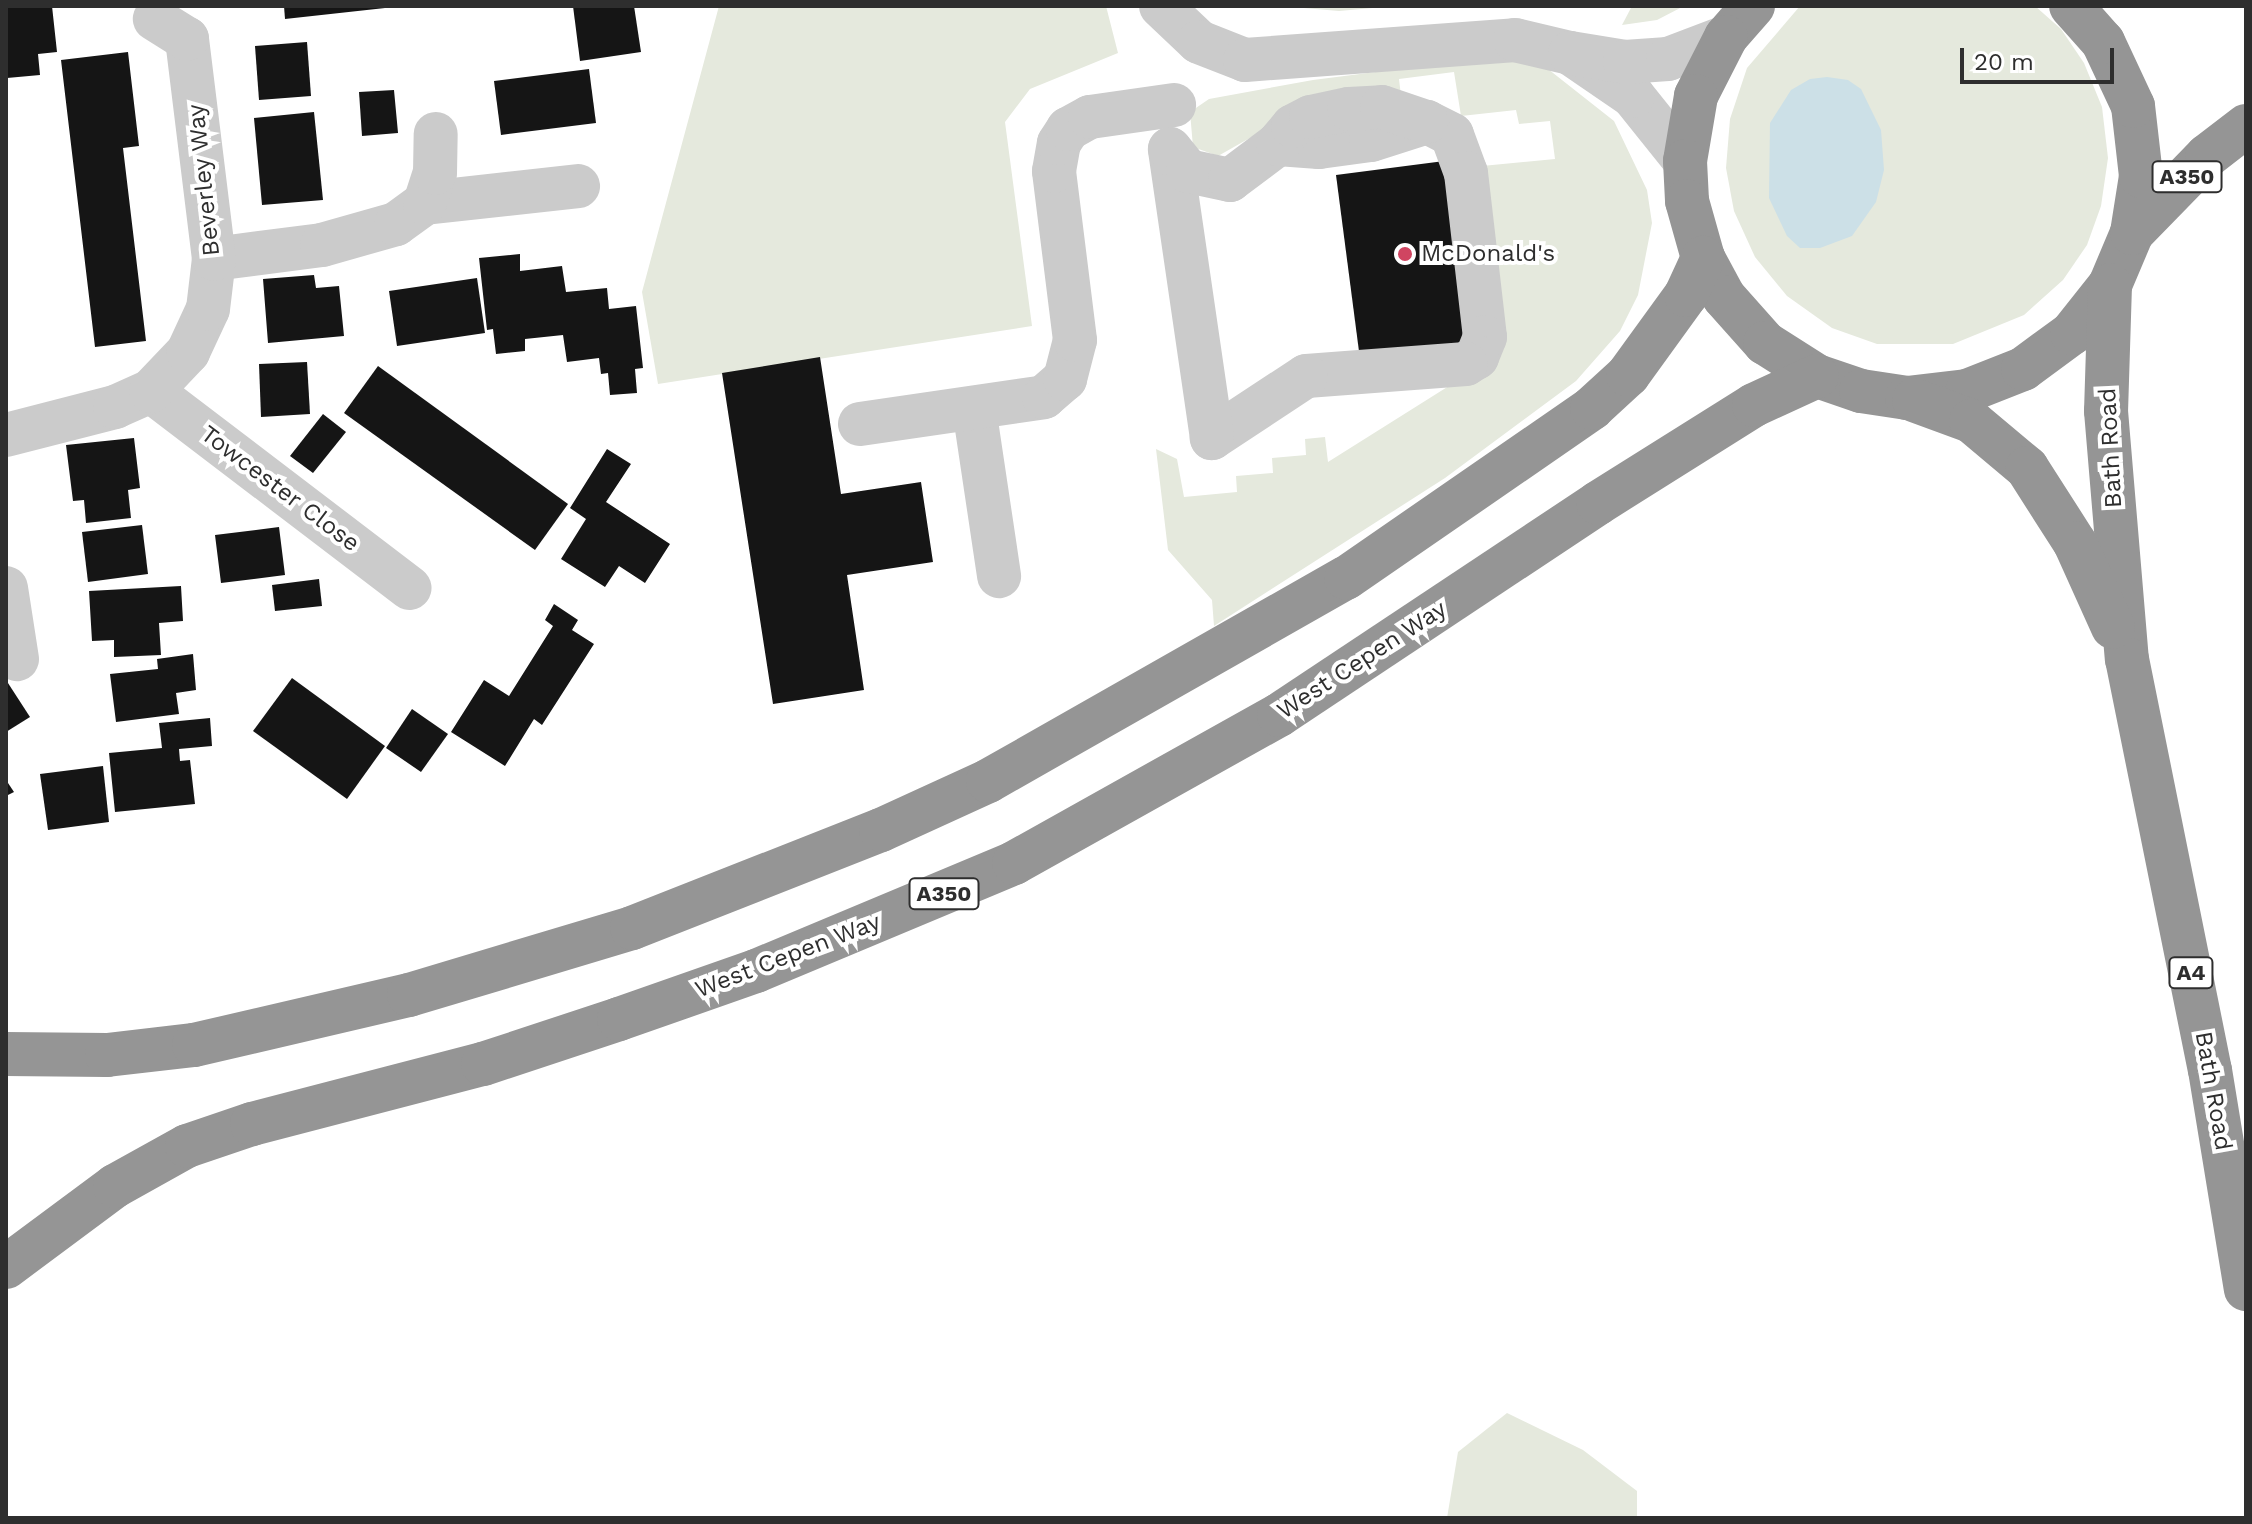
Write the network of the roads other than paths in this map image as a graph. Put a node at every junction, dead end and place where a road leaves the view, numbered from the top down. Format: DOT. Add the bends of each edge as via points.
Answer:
graph roads {
  1 [pos="1161,6"];
  2 [pos="2071,6"];
  3 [pos="1739,22"];
  4 [pos="184,23"];
  5 [pos="1199,42"];
  6 [pos="1570,53"];
  7 [pos="1174,105"];
  8 [pos="2246,126"];
  9 [pos="436,134"];
  10 [pos="1170,149"];
  11 [pos="1685,161"];
  12 [pos="578,186"];
  13 [pos="425,203"];
  14 [pos="2132,233"];
  15 [pos="1703,258"];
  16 [pos="214,259"];
  17 [pos="2110,285"];
  18 [pos="1817,376"];
  19 [pos="151,391"];
  20 [pos="1907,398"];
  21 [pos="974,408"];
  22 [pos="860,424"];
  23 [pos="6,435"];
  24 [pos="999,576"];
  25 [pos="6,588"];
  26 [pos="410,588"];
  27 [pos="17,659"];
  28 [pos="2127,659"];
  29 [pos="6,1054"];
  30 [pos="6,1267"];
  31 [pos="2246,1289"];
  1 -- 5 [label="street"];
  2 -- 14 [label="highway" via="2103,42 2133,106 2141,176"];
  3 -- 6 [label="street" via="1668,59 1625,62"];
  3 -- 11 [label="highway" via="1696,96"];
  4 -- 16 [label="street, Beverley Way"];
  5 -- 6 [label="street" via="1245,60 1515,40"];
  5 -- 7 [label="street" via="1180,79"];
  6 -- 11 [label="street" via="1633,96"];
  7 -- 10 [label="street"];
  7 -- 21 [label="street" via="1090,117 1063,136 1054,171 1075,340 1065,379 1044,397"];
  8 -- 14 [label="highway, A350" via="2207,156"];
  9 -- 13 [label="street" via="435,173"];
  10 -- 10 [label="street" via="1188,171 1230,180 1278,144 1319,147 1371,140 1427,122 1452,135 1466,173 1485,337 1477,357 1466,364 1306,376 1212,438"];
  11 -- 15 [label="highway" via="1687,201"];
  12 -- 13 [label="street"];
  13 -- 16 [label="street" via="396,224 322,245"];
  14 -- 17 [label="highway"];
  15 -- 18 [label="highway" via="1724,297 1765,343"];
  15 -- 29 [label="highway" via="1686,295 1636,364 1592,408 1346,578 988,781 881,830 632,928 409,995 194,1045 107,1055"];
  16 -- 19 [label="street, Beverley Way" via="208,309 188,352"];
  17 -- 20 [label="highway" via="2072,333 2023,369 1967,391"];
  17 -- 28 [label="highway, Bath Road / A4" via="2106,411"];
  18 -- 20 [label="highway" via="1861,391"];
  18 -- 30 [label="highway, West Cepen Way / A350" via="1765,399 1598,503 1279,715 1014,863 756,971 619,1019 483,1064 187,1146 115,1186"];
  19 -- 23 [label="street, Beverley Way" via="115,407"];
  19 -- 26 [label="street, Towcester Close"];
  20 -- 28 [label="highway, Bath Road / A4" via="1971,421 2027,468 2075,543"];
  21 -- 22 [label="street"];
  21 -- 24 [label="street"];
  25 -- 27 [label="street"];
  28 -- 31 [label="highway, Bath Road / A4" via="2210,1070"];
}
